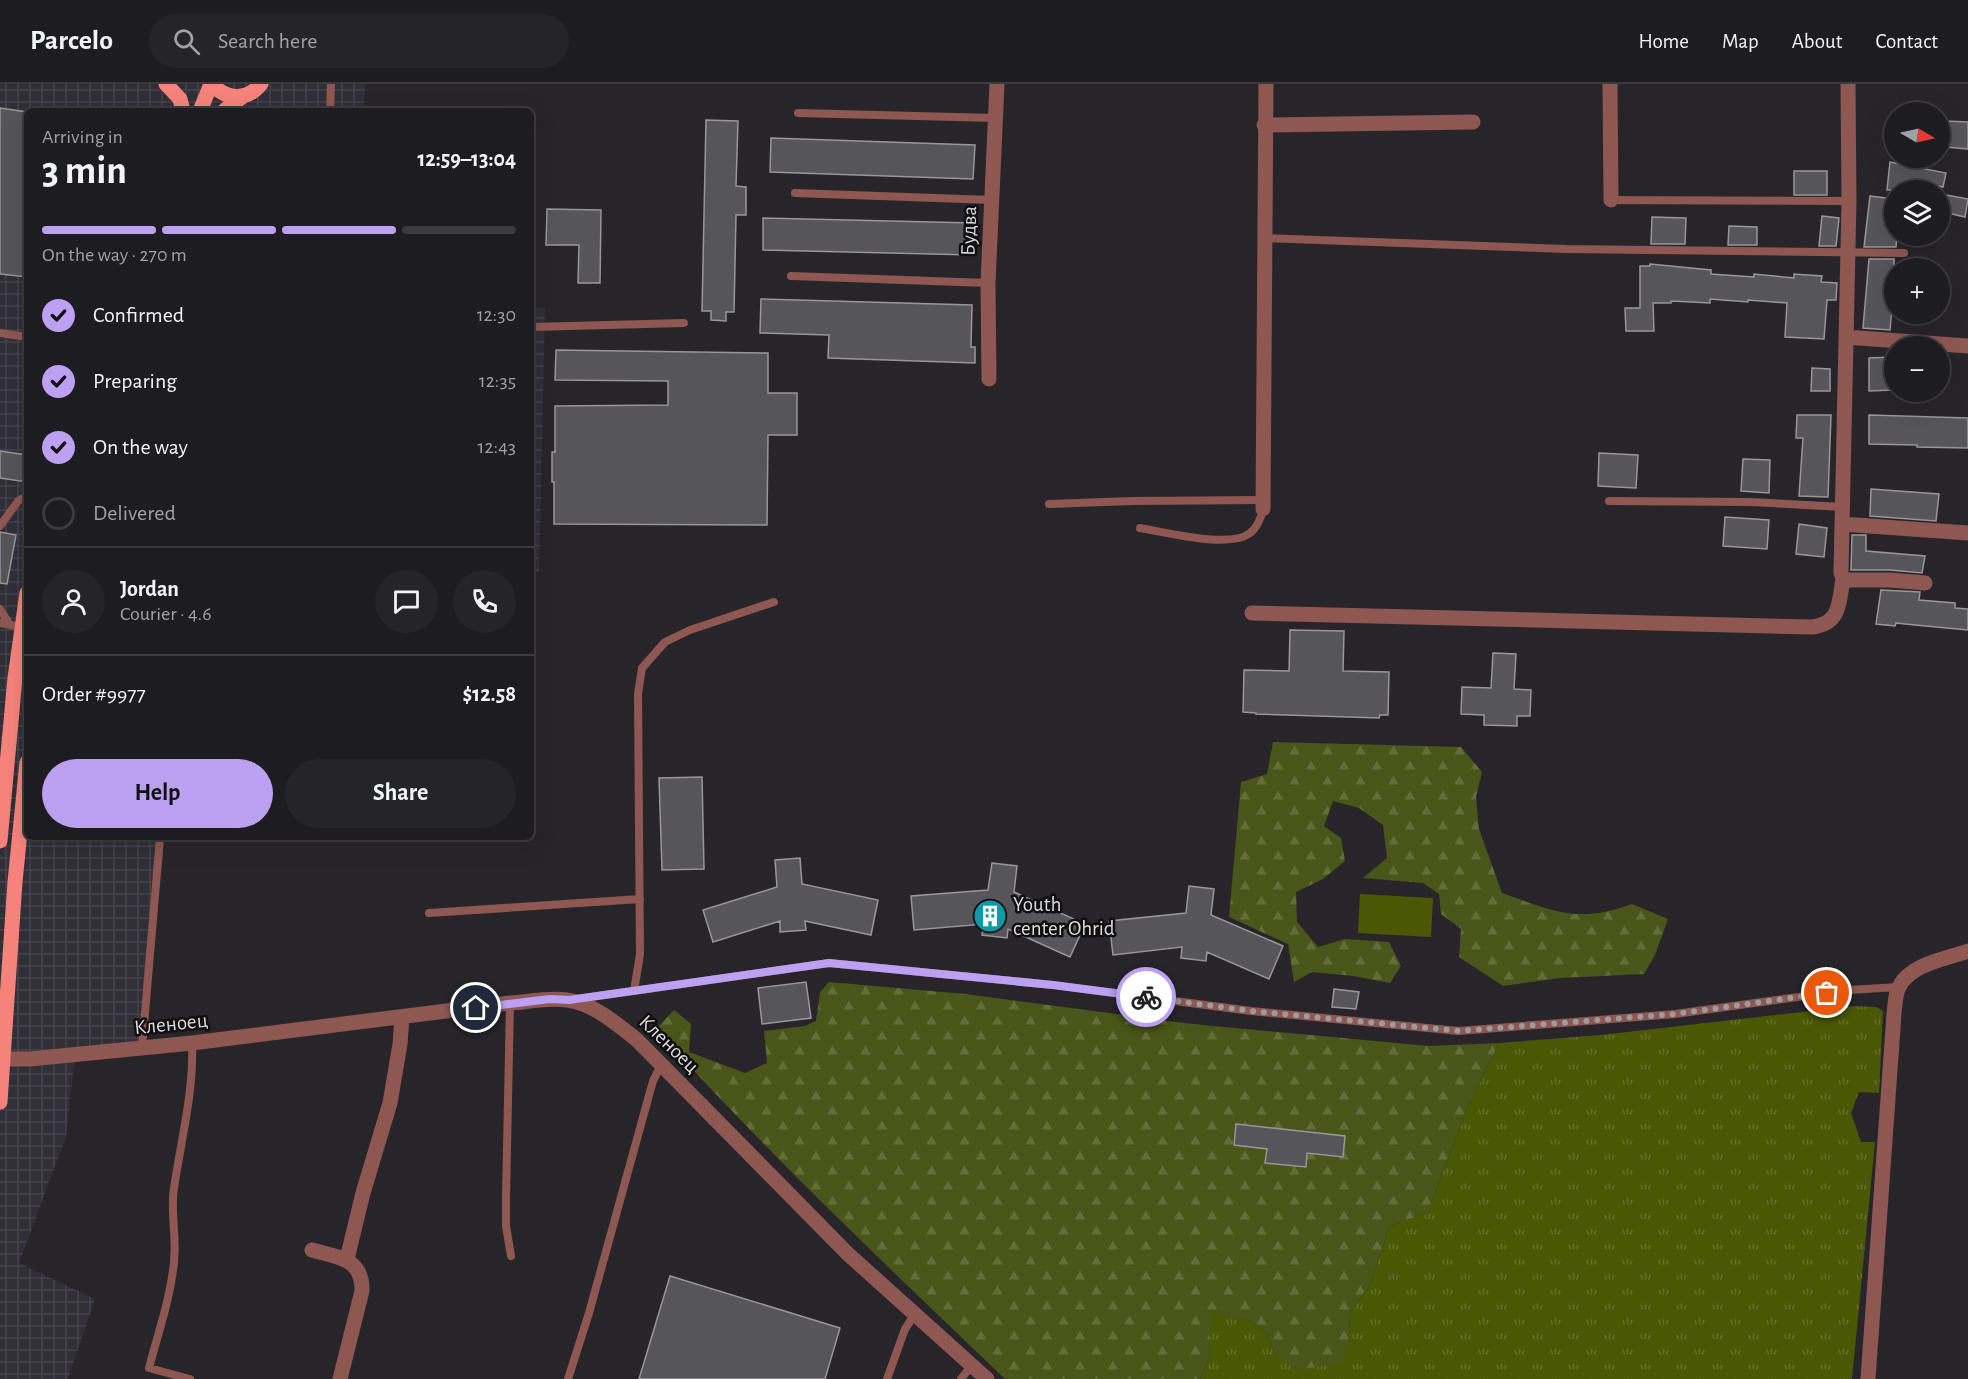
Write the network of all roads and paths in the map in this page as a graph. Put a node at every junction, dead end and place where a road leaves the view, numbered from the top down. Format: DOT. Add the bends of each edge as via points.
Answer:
graph roads {
  1 [pos="166,84"];
  2 [pos="212,84"];
  3 [pos="331,84"];
  4 [pos="997,84"];
  5 [pos="1266,84"];
  6 [pos="1610,84"];
  7 [pos="1848,84"];
  8 [pos="262,86"];
  9 [pos="243,96"];
  10 [pos="182,108"];
  11 [pos="201,108"];
  12 [pos="228,108"];
  13 [pos="330,108"];
  14 [pos="798,113"];
  15 [pos="995,118"];
  16 [pos="1473,122"];
  17 [pos="1264,125"];
  18 [pos="795,193"];
  19 [pos="991,200"];
  20 [pos="1611,200"];
  21 [pos="1848,201"];
  22 [pos="1264,238"];
  23 [pos="1846,253"];
  24 [pos="1904,253"];
  25 [pos="791,276"];
  26 [pos="988,283"];
  27 [pos="684,323"];
  28 [pos="534,327"];
  29 [pos="0,333"];
  30 [pos="24,337"];
  31 [pos="1846,337"];
  32 [pos="1968,346"];
  33 [pos="989,379"];
  34 [pos="24,498"];
  35 [pos="1608,501"];
  36 [pos="1049,504"];
  37 [pos="1263,505"];
  38 [pos="1843,507"];
  39 [pos="1842,524"];
  40 [pos="0,526"];
  41 [pos="1140,528"];
  42 [pos="1968,533"];
  43 [pos="1843,578"];
  44 [pos="1925,583"];
  45 [pos="24,601"];
  46 [pos="774,602"];
  47 [pos="0,609"];
  48 [pos="1252,613"];
  49 [pos="0,623"];
  50 [pos="16,626"];
  51 [pos="24,792"];
  52 [pos="160,840"];
  53 [pos="0,841"];
  54 [pos="640,898"];
  55 [pos="429,913"];
  56 [pos="1968,951"];
  57 [pos="1899,987"];
  58 [pos="634,991"];
  59 [pos="569,1000"];
  60 [pos="510,1004"];
  61 [pos="402,1017"];
  62 [pos="192,1043"];
  63 [pos="142,1048"];
  64 [pos="2,1059"];
  65 [pos="662,1065"];
  66 [pos="0,1102"];
  67 [pos="312,1250"];
  68 [pos="511,1256"];
  69 [pos="347,1259"];
  70 [pos="915,1314"];
  71 [pos="972,1365"];
  72 [pos="190,1379"];
  73 [pos="340,1379"];
  74 [pos="568,1379"];
  75 [pos="887,1379"];
  76 [pos="961,1379"];
  77 [pos="987,1379"];
  78 [pos="1868,1379"];
  1 -- 10 [label="main road" via="180,99"];
  2 -- 9 [label="main road" via="226,95"];
  2 -- 11 [label="main road"];
  3 -- 13 [label="lane"];
  4 -- 15 [label="street, Будва"];
  5 -- 17 [label="street"];
  6 -- 20 [label="street"];
  7 -- 21 [label="street"];
  8 -- 9 [label="main road"];
  9 -- 12 [label="main road"];
  14 -- 15 [label="lane"];
  15 -- 19 [label="street, Будва"];
  16 -- 17 [label="street"];
  17 -- 22 [label="street"];
  18 -- 19 [label="lane"];
  19 -- 26 [label="street, Будва"];
  20 -- 21 [label="lane"];
  21 -- 23 [label="street"];
  22 -- 23 [label="lane"];
  22 -- 37 [label="street"];
  23 -- 24 [label="lane"];
  23 -- 31 [label="street"];
  25 -- 26 [label="lane"];
  26 -- 33 [label="street, Будва"];
  27 -- 28 [label="lane"];
  29 -- 30 [label="lane"];
  31 -- 32 [label="street"];
  31 -- 38 [label="street"];
  34 -- 40 [label="lane"];
  35 -- 38 [label="lane"];
  36 -- 37 [label="lane" via="1132,501"];
  37 -- 41 [label="lane" via="1259,522 1250,534 1234,541"];
  38 -- 39 [label="street"];
  39 -- 42 [label="street"];
  39 -- 43 [label="street"];
  43 -- 44 [label="street"];
  43 -- 48 [label="street" via="1836,615 1824,626 1812,627"];
  45 -- 50 [label="main road"];
  46 -- 54 [label="lane" via="665,642 642,668 638,694"];
  47 -- 50 [label="lane"];
  49 -- 50 [label="lane"];
  50 -- 53 [label="main road"];
  51 -- 64 [label="main road"];
  52 -- 63 [label="lane"];
  54 -- 55 [label="lane"];
  54 -- 58 [label="lane" via="640,954"];
  56 -- 57 [label="street" via="1909,973"];
  57 -- 58 [label="lane" via="1849,990 1675,1014 1459,1031 829,963"];
  57 -- 78 [label="street"];
  58 -- 59 [label="lane"];
  59 -- 60 [label="street, Кленоец"];
  59 -- 65 [label="street, Кленоец" via="618,1025"];
  60 -- 61 [label="street, Кленоец"];
  60 -- 68 [label="lane" via="506,1226"];
  61 -- 62 [label="street, Кленоец"];
  61 -- 69 [label="street" via="390,1103"];
  62 -- 63 [label="street, Кленоец"];
  62 -- 72 [label="lane" via="191,1084 171,1212 174,1262 149,1368"];
  63 -- 64 [label="street, Кленоец"];
  64 -- 66 [label="main road"];
  65 -- 70 [label="street, Кленоец" via="848,1254"];
  65 -- 74 [label="lane" via="653,1081"];
  67 -- 69 [label="street"];
  69 -- 73 [label="street" via="360,1273 362,1291"];
  70 -- 71 [label="street, Кленоец"];
  70 -- 75 [label="lane" via="904,1329"];
  71 -- 76 [label="lane"];
  71 -- 77 [label="street, Кленоец"];
}
